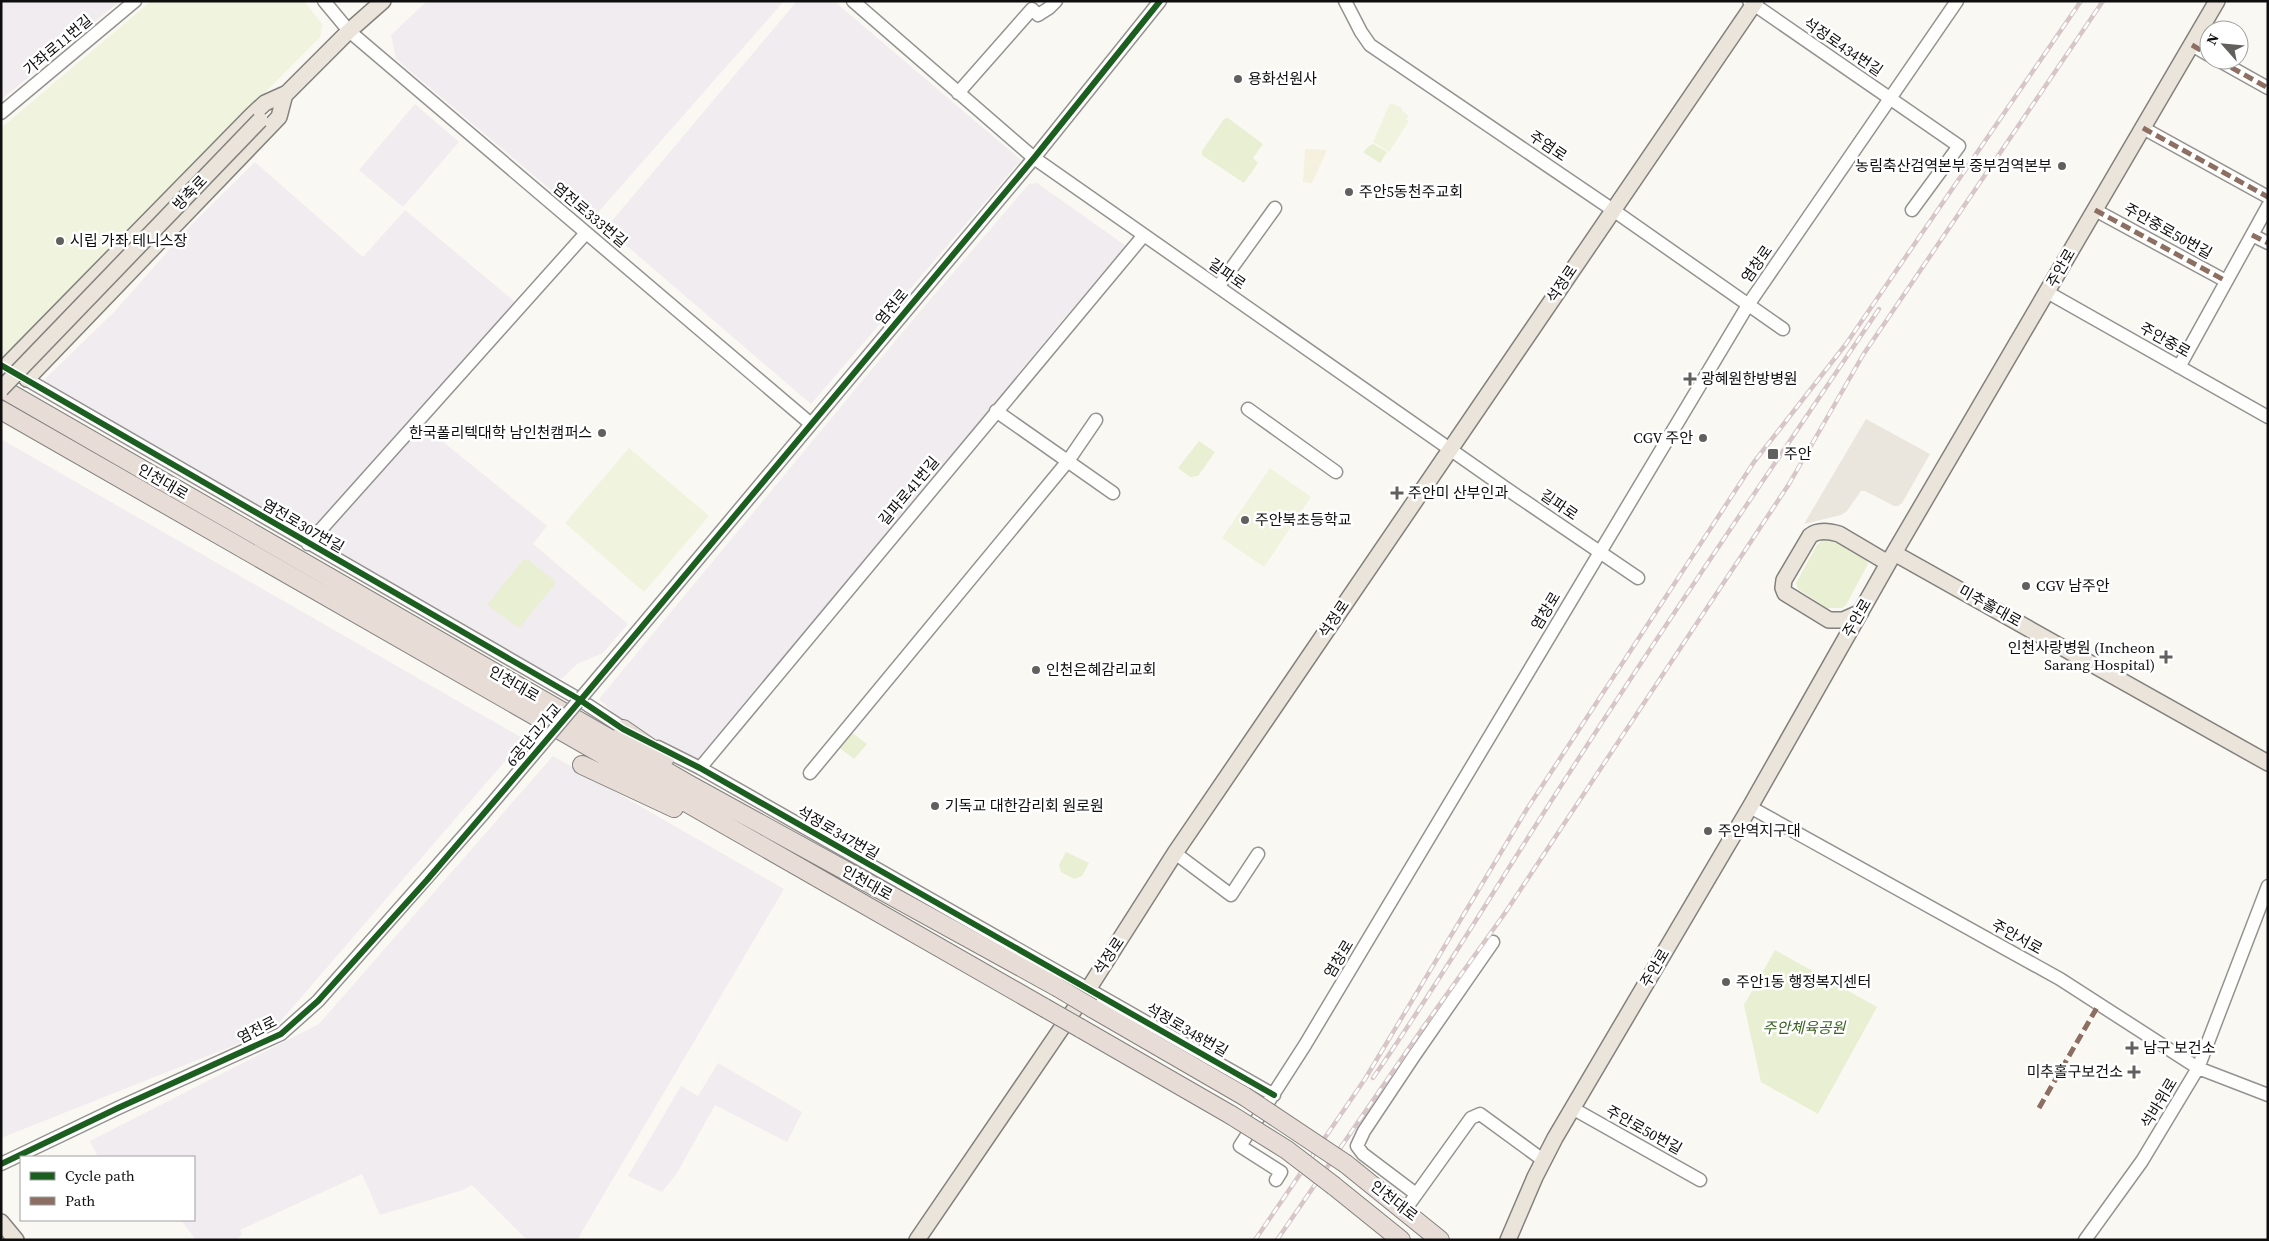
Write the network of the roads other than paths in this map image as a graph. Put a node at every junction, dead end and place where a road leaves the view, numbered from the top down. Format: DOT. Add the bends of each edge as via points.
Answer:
graph roads {
  1 [pos="135,1"];
  2 [pos="324,1"];
  3 [pos="383,1"];
  4 [pos="852,1"];
  5 [pos="1056,1"];
  6 [pos="1160,1"];
  7 [pos="1345,1"];
  8 [pos="1957,1"];
  9 [pos="2217,1"];
  10 [pos="1753,3"];
  11 [pos="349,31"];
  12 [pos="2192,45"];
  13 [pos="2199,49"];
  14 [pos="2236,70"];
  15 [pos="2268,88"];
  16 [pos="958,93"];
  17 [pos="285,94"];
  18 [pos="1890,99"];
  19 [pos="1,113"];
  20 [pos="2143,128"];
  21 [pos="1034,158"];
  22 [pos="2268,197"];
  23 [pos="2268,206"];
  24 [pos="1275,208"];
  25 [pos="1613,210"];
  26 [pos="1912,210"];
  27 [pos="2095,210"];
  28 [pos="586,233"];
  29 [pos="2252,234"];
  30 [pos="1144,235"];
  31 [pos="2268,243"];
  32 [pos="2226,281"];
  33 [pos="1218,287"];
  34 [pos="2047,292"];
  35 [pos="1748,305"];
  36 [pos="1783,329"];
  37 [pos="2179,366"];
  38 [pos="13,371"];
  39 [pos="1,389"];
  40 [pos="1248,409"];
  41 [pos="1,410"];
  42 [pos="996,410"];
  43 [pos="2268,417"];
  44 [pos="1096,420"];
  45 [pos="811,424"];
  46 [pos="1450,450"];
  47 [pos="1068,461"];
  48 [pos="1336,472"];
  49 [pos="1114,493"];
  50 [pos="308,544"];
  51 [pos="1600,552"];
  52 [pos="1891,558"];
  53 [pos="1638,578"];
  54 [pos="1861,612"];
  55 [pos="641,627"];
  56 [pos="577,698"];
  57 [pos="623,729"];
  58 [pos="2268,763"];
  59 [pos="582,765"];
  60 [pos="700,768"];
  61 [pos="810,772"];
  62 [pos="1750,807"];
  63 [pos="483,814"];
  64 [pos="788,840"];
  65 [pos="1175,854"];
  66 [pos="1258,854"];
  67 [pos="777,855"];
  68 [pos="2268,886"];
  69 [pos="1493,942"];
  70 [pos="1088,988"];
  71 [pos="2198,1068"];
  72 [pos="1274,1095"];
  73 [pos="2268,1095"];
  74 [pos="1572,1108"];
  75 [pos="1543,1160"];
  76 [pos="1,1164"];
  77 [pos="1276,1180"];
  78 [pos="1700,1180"];
  79 [pos="1416,1194"];
  80 [pos="1405,1210"];
  81 [pos="1,1222"];
  82 [pos="16,1240"];
  83 [pos="917,1240"];
  84 [pos="1402,1240"];
  85 [pos="1440,1240"];
  86 [pos="1508,1240"];
  87 [pos="2085,1240"];
  1 -- 19 [label="street, 가좌로11번길"];
  2 -- 11 [label="street, 염전로333번길"];
  3 -- 11 [label="main road, 방축로"];
  4 -- 16 [label="street, 길파로"];
  5 -- 16 [label="street" via="1038,15 1032,9"];
  6 -- 21 [label="street, 염전로"];
  7 -- 25 [label="street, 주염로" via="1370,45"];
  8 -- 18 [label="street, 염창로"];
  9 -- 12 [label="main road, 주안로"];
  10 -- 18 [label="street, 석정로434번길"];
  10 -- 25 [label="main road, 석정로"];
  11 -- 17 [label="main road, 방축로"];
  11 -- 28 [label="street, 염전로333번길"];
  12 -- 13 [label="street"];
  12 -- 20 [label="main road, 주안로"];
  14 -- 15 [label="street"];
  16 -- 21 [label="street, 길파로"];
  17 -- 38 [label="main road" via="265,103 252,115"];
  17 -- 38 [label="main road" via="279,117"];
  17 -- 39 [label="main road, 방축로, bridge"];
  18 -- 26 [label="street" via="1959,146"];
  18 -- 35 [label="street, 염창로"];
  20 -- 22 [label="street"];
  20 -- 27 [label="main road, 주안로"];
  21 -- 30 [label="street, 길파로"];
  21 -- 45 [label="street, 염전로"];
  23 -- 29 [label="street"];
  24 -- 33 [label="street"];
  25 -- 35 [label="street, 주염로"];
  25 -- 46 [label="main road, 석정로"];
  27 -- 32 [label="street, 주안중로50번길"];
  27 -- 34 [label="main road, 주안로"];
  28 -- 45 [label="street, 염전로333번길"];
  28 -- 50 [label="street"];
  29 -- 31 [label="street"];
  29 -- 32 [label="street"];
  30 -- 33 [label="street, 길파로"];
  30 -- 42 [label="street, 길파로41번길"];
  32 -- 37 [label="street"];
  33 -- 46 [label="street, 길파로"];
  34 -- 37 [label="street, 주안중로"];
  34 -- 52 [label="main road, 주안로"];
  35 -- 36 [label="street, 주염로"];
  35 -- 51 [label="street, 염창로"];
  37 -- 43 [label="street, 주안중로"];
  38 -- 50 [label="street, 염전로307번길"];
  39 -- 64 [label="highway, 인천대로"];
  40 -- 48 [label="street"];
  41 -- 67 [label="highway, 인천대로"];
  42 -- 47 [label="street"];
  42 -- 60 [label="street, 길파로41번길"];
  44 -- 47 [label="street"];
  45 -- 55 [label="street, 염전로"];
  46 -- 51 [label="street, 길파로"];
  46 -- 65 [label="main road, 석정로"];
  47 -- 49 [label="street"];
  47 -- 61 [label="street"];
  50 -- 56 [label="street, 염전로307번길"];
  51 -- 53 [label="street, 길파로"];
  51 -- 72 [label="street, 염창로"];
  52 -- 54 [label="main road, 주안로"];
  52 -- 54 [label="main road" via="1839,534 1821,531 1810,536 1784,580 1785,593 1829,620 1843,620"];
  52 -- 58 [label="main road, 미추홀대로"];
  54 -- 62 [label="main road, 주안로"];
  55 -- 63 [label="street, 6공단고가교, bridge"];
  56 -- 57 [label="street, 석정로347번길"];
  57 -- 60 [label="street, 석정로347번길"];
  57 -- 64 [label="highway" via="739,803"];
  59 -- 67 [label="highway"];
  60 -- 70 [label="street, 석정로347번길"];
  62 -- 71 [label="street, 주안서로" via="2060,979"];
  62 -- 74 [label="main road, 주안로"];
  63 -- 76 [label="street, 염전로" via="318,1001 281,1034"];
  64 -- 80 [label="highway, 인천대로, bridge" via="1057,987 1244,1096 1346,1164"];
  65 -- 66 [label="street" via="1231,895"];
  65 -- 70 [label="main road, 석정로"];
  67 -- 84 [label="highway, 인천대로, bridge" via="1287,1150"];
  68 -- 71 [label="street, 석바위로"];
  69 -- 79 [label="street" via="1379,1108 1357,1146"];
  70 -- 72 [label="street, 석정로348번길"];
  70 -- 83 [label="main road, 석정로"];
  71 -- 73 [label="street, 주안서로"];
  71 -- 87 [label="street, 석바위로" via="2142,1161"];
  72 -- 77 [label="street, 염창로" via="1240,1146 1281,1172"];
  74 -- 75 [label="main road, 주안로"];
  74 -- 78 [label="street, 주안로50번길"];
  75 -- 79 [label="street" via="1480,1114 1476,1115"];
  75 -- 86 [label="main road, 주안로"];
  79 -- 80 [label="street"];
  80 -- 85 [label="highway, 인천대로"];
  81 -- 82 [label="main road"];
}
